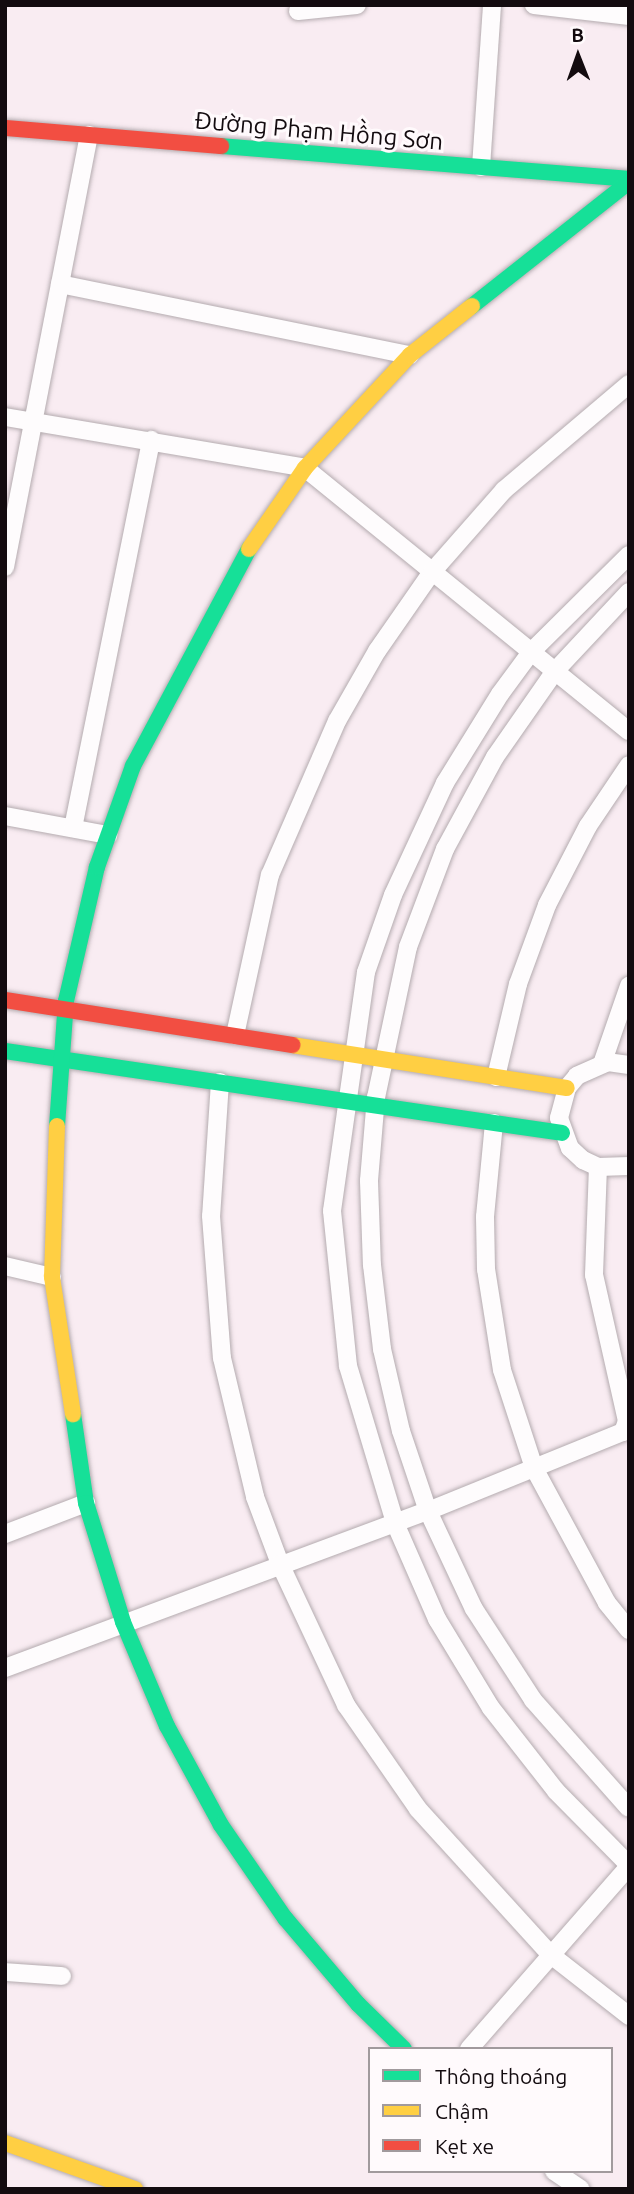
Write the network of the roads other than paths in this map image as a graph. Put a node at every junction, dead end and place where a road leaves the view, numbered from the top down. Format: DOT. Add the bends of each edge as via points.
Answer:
graph roads {
  1 [pos="357,5"];
  2 [pos="492,5"];
  3 [pos="534,5"];
  4 [pos="298,11"];
  5 [pos="629,16"];
  6 [pos="5,128"];
  7 [pos="89,135"];
  8 [pos="481,167"];
  9 [pos="629,181"];
  10 [pos="60,284"];
  11 [pos="411,355"];
  12 [pos="629,384"];
  13 [pos="5,417"];
  14 [pos="33,423"];
  15 [pos="151,440"];
  16 [pos="305,468"];
  17 [pos="629,555"];
  18 [pos="5,567"];
  19 [pos="432,572"];
  20 [pos="629,592"];
  21 [pos="531,652"];
  22 [pos="555,671"];
  23 [pos="629,731"];
  24 [pos="629,765"];
  25 [pos="5,816"];
  26 [pos="73,828"];
  27 [pos="108,835"];
  28 [pos="629,986"];
  29 [pos="5,1000"];
  30 [pos="65,1010"];
  31 [pos="235,1035"];
  32 [pos="5,1051"];
  33 [pos="351,1053"];
  34 [pos="384,1058"];
  35 [pos="63,1059"];
  36 [pos="602,1064"];
  37 [pos="629,1065"];
  38 [pos="496,1077"];
  39 [pos="220,1082"];
  40 [pos="567,1088"];
  41 [pos="345,1101"];
  42 [pos="375,1105"];
  43 [pos="494,1123"];
  44 [pos="562,1133"];
  45 [pos="629,1166"];
  46 [pos="598,1167"];
  47 [pos="5,1266"];
  48 [pos="52,1277"];
  49 [pos="534,1468"];
  50 [pos="86,1503"];
  51 [pos="428,1511"];
  52 [pos="395,1523"];
  53 [pos="5,1534"];
  54 [pos="280,1564"];
  55 [pos="122,1622"];
  56 [pos="629,1630"];
  57 [pos="5,1668"];
  58 [pos="629,1808"];
  59 [pos="629,1865"];
  60 [pos="551,1955"];
  61 [pos="5,1972"];
  62 [pos="62,1976"];
  63 [pos="629,2016"];
  64 [pos="402,2047"];
  65 [pos="471,2047"];
  66 [pos="5,2143"];
  67 [pos="557,2173"];
  68 [pos="135,2189"];
  69 [pos="581,2189"];
  1 -- 4 [label="street"];
  2 -- 8 [label="street"];
  3 -- 5 [label="street"];
  6 -- 7 [label="street, Đường Phạm Hồng Sơn"];
  7 -- 8 [label="street, Đường Phạm Hồng Sơn"];
  7 -- 10 [label="street"];
  8 -- 9 [label="street, Đường Phạm Hồng Sơn"];
  9 -- 11 [label="street"];
  10 -- 11 [label="street"];
  10 -- 14 [label="street"];
  11 -- 16 [label="street"];
  12 -- 19 [label="street" via="504,490"];
  13 -- 14 [label="street"];
  14 -- 15 [label="street"];
  14 -- 18 [label="street"];
  15 -- 16 [label="street"];
  15 -- 26 [label="street"];
  16 -- 19 [label="street"];
  16 -- 27 [label="street" via="234,574 133,766"];
  17 -- 21 [label="street"];
  19 -- 21 [label="street"];
  19 -- 31 [label="street" via="377,651 300,798 270,875"];
  20 -- 22 [label="street"];
  21 -- 22 [label="street"];
  21 -- 33 [label="street" via="445,783 393,895 366,972"];
  22 -- 23 [label="street"];
  22 -- 34 [label="street" via="495,757 446,849 408,947"];
  24 -- 38 [label="street" via="588,826 547,905 518,984"];
  25 -- 26 [label="street"];
  26 -- 27 [label="street"];
  27 -- 30 [label="street" via="76,940"];
  28 -- 36 [label="street"];
  29 -- 30 [label="street"];
  30 -- 31 [label="street"];
  30 -- 35 [label="street"];
  31 -- 33 [label="street"];
  32 -- 35 [label="street"];
  33 -- 34 [label="street"];
  33 -- 41 [label="street"];
  34 -- 38 [label="street"];
  34 -- 42 [label="street"];
  35 -- 39 [label="street"];
  35 -- 48 [label="street" via="52,1186"];
  36 -- 37 [label="street"];
  36 -- 40 [label="street" via="578,1076"];
  38 -- 40 [label="street"];
  39 -- 41 [label="street"];
  39 -- 54 [label="street" via="211,1216 222,1358 255,1497"];
  40 -- 44 [label="street" via="559,1118"];
  41 -- 42 [label="street"];
  41 -- 52 [label="street" via="332,1211 348,1366"];
  42 -- 43 [label="street"];
  42 -- 51 [label="street" via="369,1181 382,1349 401,1431"];
  43 -- 44 [label="street"];
  43 -- 49 [label="street" via="485,1217 492,1320 516,1420"];
  44 -- 46 [label="street" via="570,1149"];
  45 -- 46 [label="street"];
  46 -- 49 [label="street" via="594,1275 627,1425 620,1434"];
  47 -- 48 [label="street"];
  48 -- 50 [label="street"];
  49 -- 51 [label="street"];
  49 -- 56 [label="street" via="607,1603"];
  50 -- 53 [label="street"];
  50 -- 55 [label="street"];
  51 -- 52 [label="street"];
  51 -- 58 [label="street" via="474,1609 533,1700"];
  52 -- 54 [label="street"];
  52 -- 59 [label="street" via="437,1619 491,1708 555,1791"];
  54 -- 55 [label="street"];
  54 -- 60 [label="street" via="346,1705 410,1799"];
  55 -- 57 [label="street"];
  55 -- 64 [label="street" via="167,1726 221,1825 285,1918 358,2004"];
  59 -- 60 [label="street"];
  60 -- 63 [label="street"];
  60 -- 65 [label="street"];
  61 -- 62 [label="street"];
  66 -- 68 [label="street"];
  67 -- 69 [label="street"];
}
